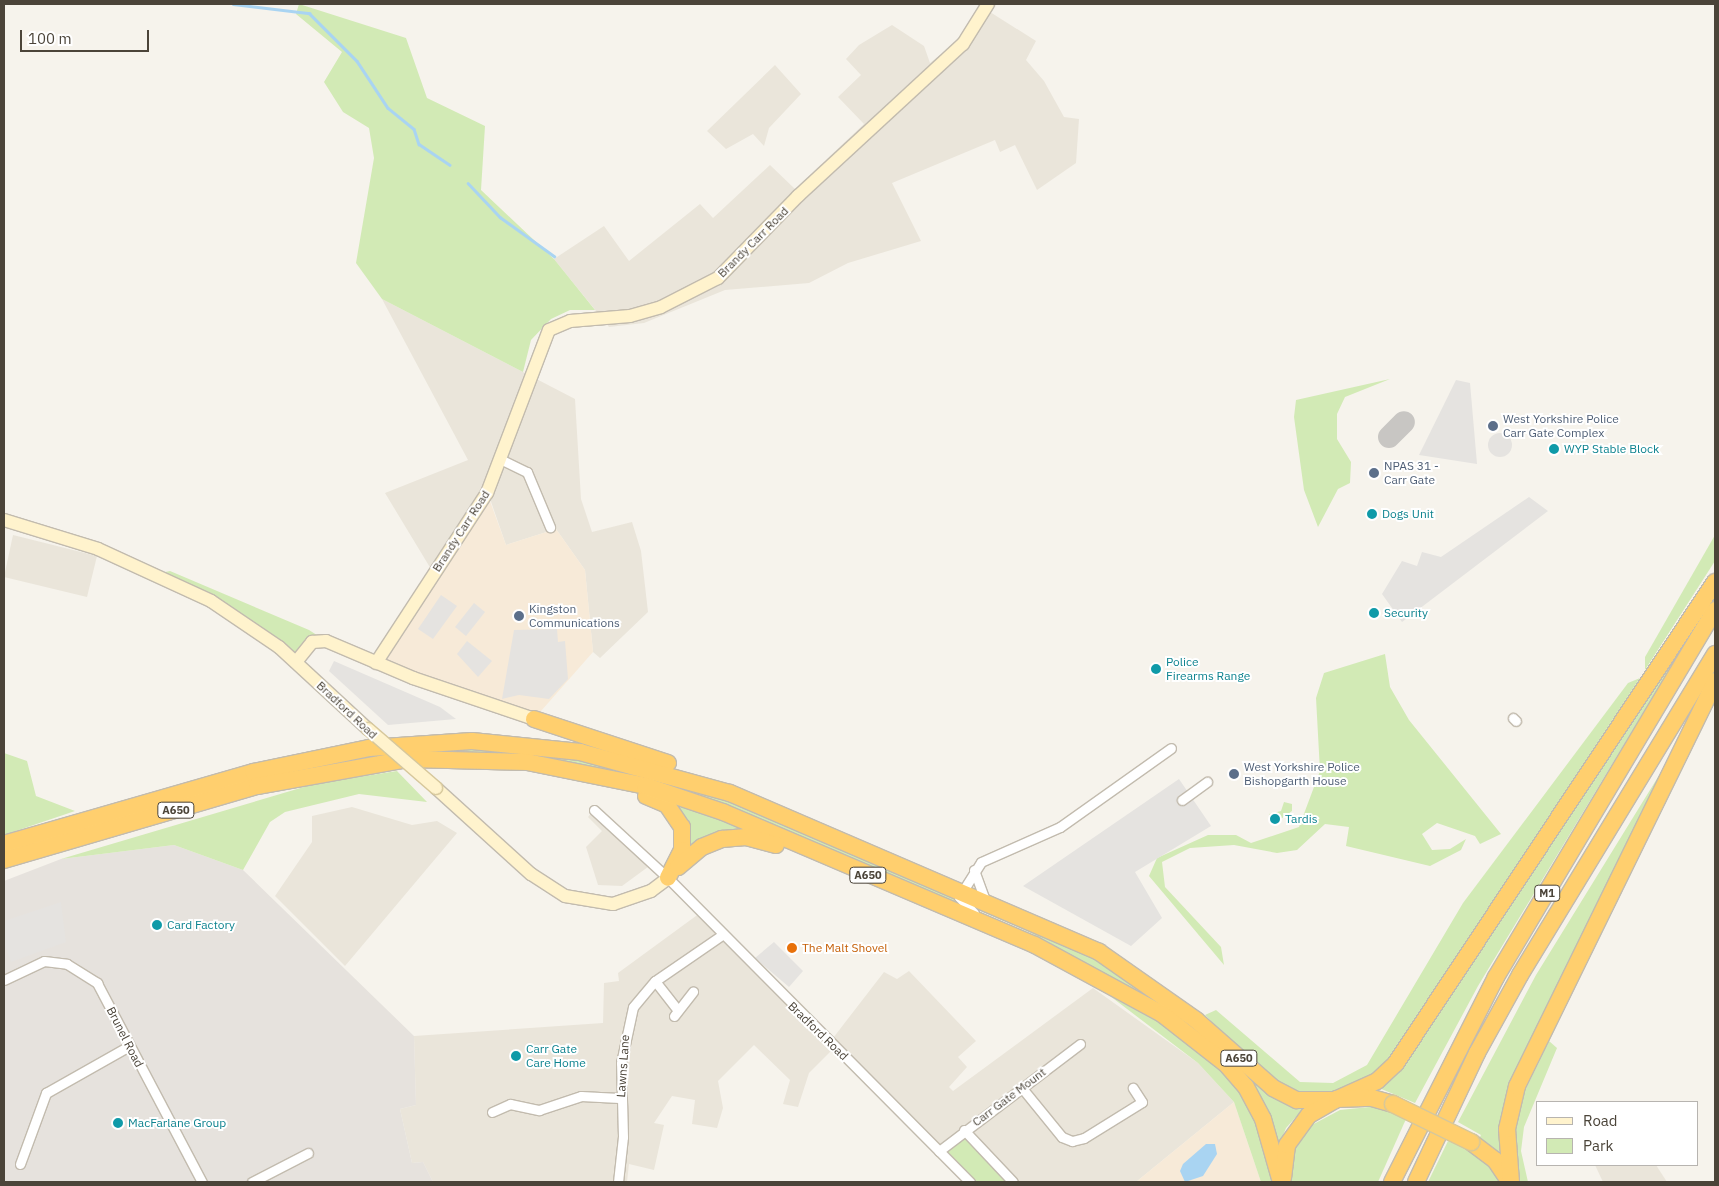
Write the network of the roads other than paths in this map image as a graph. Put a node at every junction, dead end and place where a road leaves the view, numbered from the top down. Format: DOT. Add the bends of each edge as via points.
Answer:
graph roads {
  1 [pos="988,4"];
  2 [pos="502,460"];
  3 [pos="4,520"];
  4 [pos="550,528"];
  5 [pos="1715,582"];
  6 [pos="1715,610"];
  7 [pos="1715,654"];
  8 [pos="296,662"];
  9 [pos="376,663"];
  10 [pos="1715,680"];
  11 [pos="534,719"];
  12 [pos="1171,748"];
  13 [pos="471,758"];
  14 [pos="1208,782"];
  15 [pos="730,793"];
  16 [pos="1182,800"];
  17 [pos="594,810"];
  18 [pos="4,844"];
  19 [pos="820,854"];
  20 [pos="4,860"];
  21 [pos="974,870"];
  22 [pos="668,878"];
  23 [pos="961,890"];
  24 [pos="988,903"];
  25 [pos="722,935"];
  26 [pos="1035,945"];
  27 [pos="4,980"];
  28 [pos="655,981"];
  29 [pos="693,992"];
  30 [pos="1080,1044"];
  31 [pos="129,1046"];
  32 [pos="1022,1088"];
  33 [pos="1133,1088"];
  34 [pos="510,1094"];
  35 [pos="619,1098"];
  36 [pos="1336,1100"];
  37 [pos="510,1104"];
  38 [pos="492,1112"];
  39 [pos="964,1130"];
  40 [pos="939,1151"];
  41 [pos="308,1153"];
  42 [pos="20,1164"];
  43 [pos="202,1182"];
  44 [pos="252,1182"];
  45 [pos="618,1182"];
  46 [pos="970,1182"];
  47 [pos="1013,1182"];
  48 [pos="1282,1182"];
  49 [pos="1392,1182"];
  50 [pos="1416,1182"];
  51 [pos="1510,1182"];
  1 -- 2 [label="street, Brandy Carr Road" via="963,44 798,196 718,278 660,307 630,316 570,321 549,330"];
  2 -- 4 [label="street" via="527,472"];
  2 -- 9 [label="street, Brandy Carr Road" via="487,492"];
  3 -- 8 [label="street, Bradford Road" via="98,549 177,585 255,629"];
  5 -- 36 [label="highway" via="1396,1063 1377,1080"];
  6 -- 49 [label="highway, M1" via="1496,977"];
  7 -- 50 [label="highway, M1" via="1520,976 1477,1053"];
  8 -- 9 [label="street" via="318,640"];
  8 -- 22 [label="street, Bradford Road, bridge" via="531,874 565,896 613,904 651,891"];
  9 -- 11 [label="street"];
  10 -- 51 [label="highway" via="1517,1086 1507,1129"];
  11 -- 15 [label="highway" via="687,770"];
  12 -- 21 [label="street" via="1060,827 986,858"];
  13 -- 19 [label="highway, A650" via="582,770 646,786 723,812"];
  13 -- 20 [label="highway, A650" via="408,759 314,772"];
  13 -- 22 [label="highway" via="605,783 659,800 674,812 684,835 682,850"];
  14 -- 16 [label="street"];
  15 -- 18 [label="highway, A650" via="580,752 472,742 418,743 253,772"];
  15 -- 23 [label="highway, A650"];
  17 -- 22 [label="street, Bradford Road"];
  19 -- 22 [label="highway" via="733,837 702,847"];
  19 -- 26 [label="highway, A650"];
  21 -- 23 [label="street"];
  21 -- 24 [label="street" via="977,888"];
  22 -- 25 [label="street, Bradford Road"];
  23 -- 24 [label="highway, A650"];
  23 -- 26 [label="street" via="962,904 972,912 1017,931"];
  24 -- 36 [label="highway, A650" via="1128,968 1280,1092 1297,1100"];
  25 -- 28 [label="street, Lawns Lane"];
  25 -- 40 [label="street, Bradford Road"];
  26 -- 48 [label="highway, A650" via="1116,985 1162,1014 1226,1064 1259,1109"];
  27 -- 31 [label="street, Brunel Road" via="44,961 86,973 102,991"];
  28 -- 29 [label="street" via="676,1013"];
  28 -- 35 [label="street, Lawns Lane" via="633,1008 626,1025"];
  30 -- 32 [label="street, Carr Gate Mount"];
  31 -- 42 [label="street" via="46,1093"];
  31 -- 43 [label="street, Brunel Road"];
  32 -- 33 [label="street" via="1062,1137 1072,1140 1084,1138 1142,1102"];
  32 -- 39 [label="street, Carr Gate Mount"];
  34 -- 37 [label="street"];
  35 -- 37 [label="street" via="581,1096 539,1110"];
  35 -- 45 [label="street, Lawns Lane" via="623,1137"];
  36 -- 48 [label="highway, A650" via="1309,1115 1294,1132 1285,1152"];
  36 -- 51 [label="highway, A650, bridge" via="1372,1098 1392,1104 1471,1142 1495,1160"];
  37 -- 38 [label="street"];
  39 -- 40 [label="street, Carr Gate Mount"];
  39 -- 47 [label="street"];
  40 -- 46 [label="street, Bradford Road"];
  41 -- 44 [label="street"];
}
